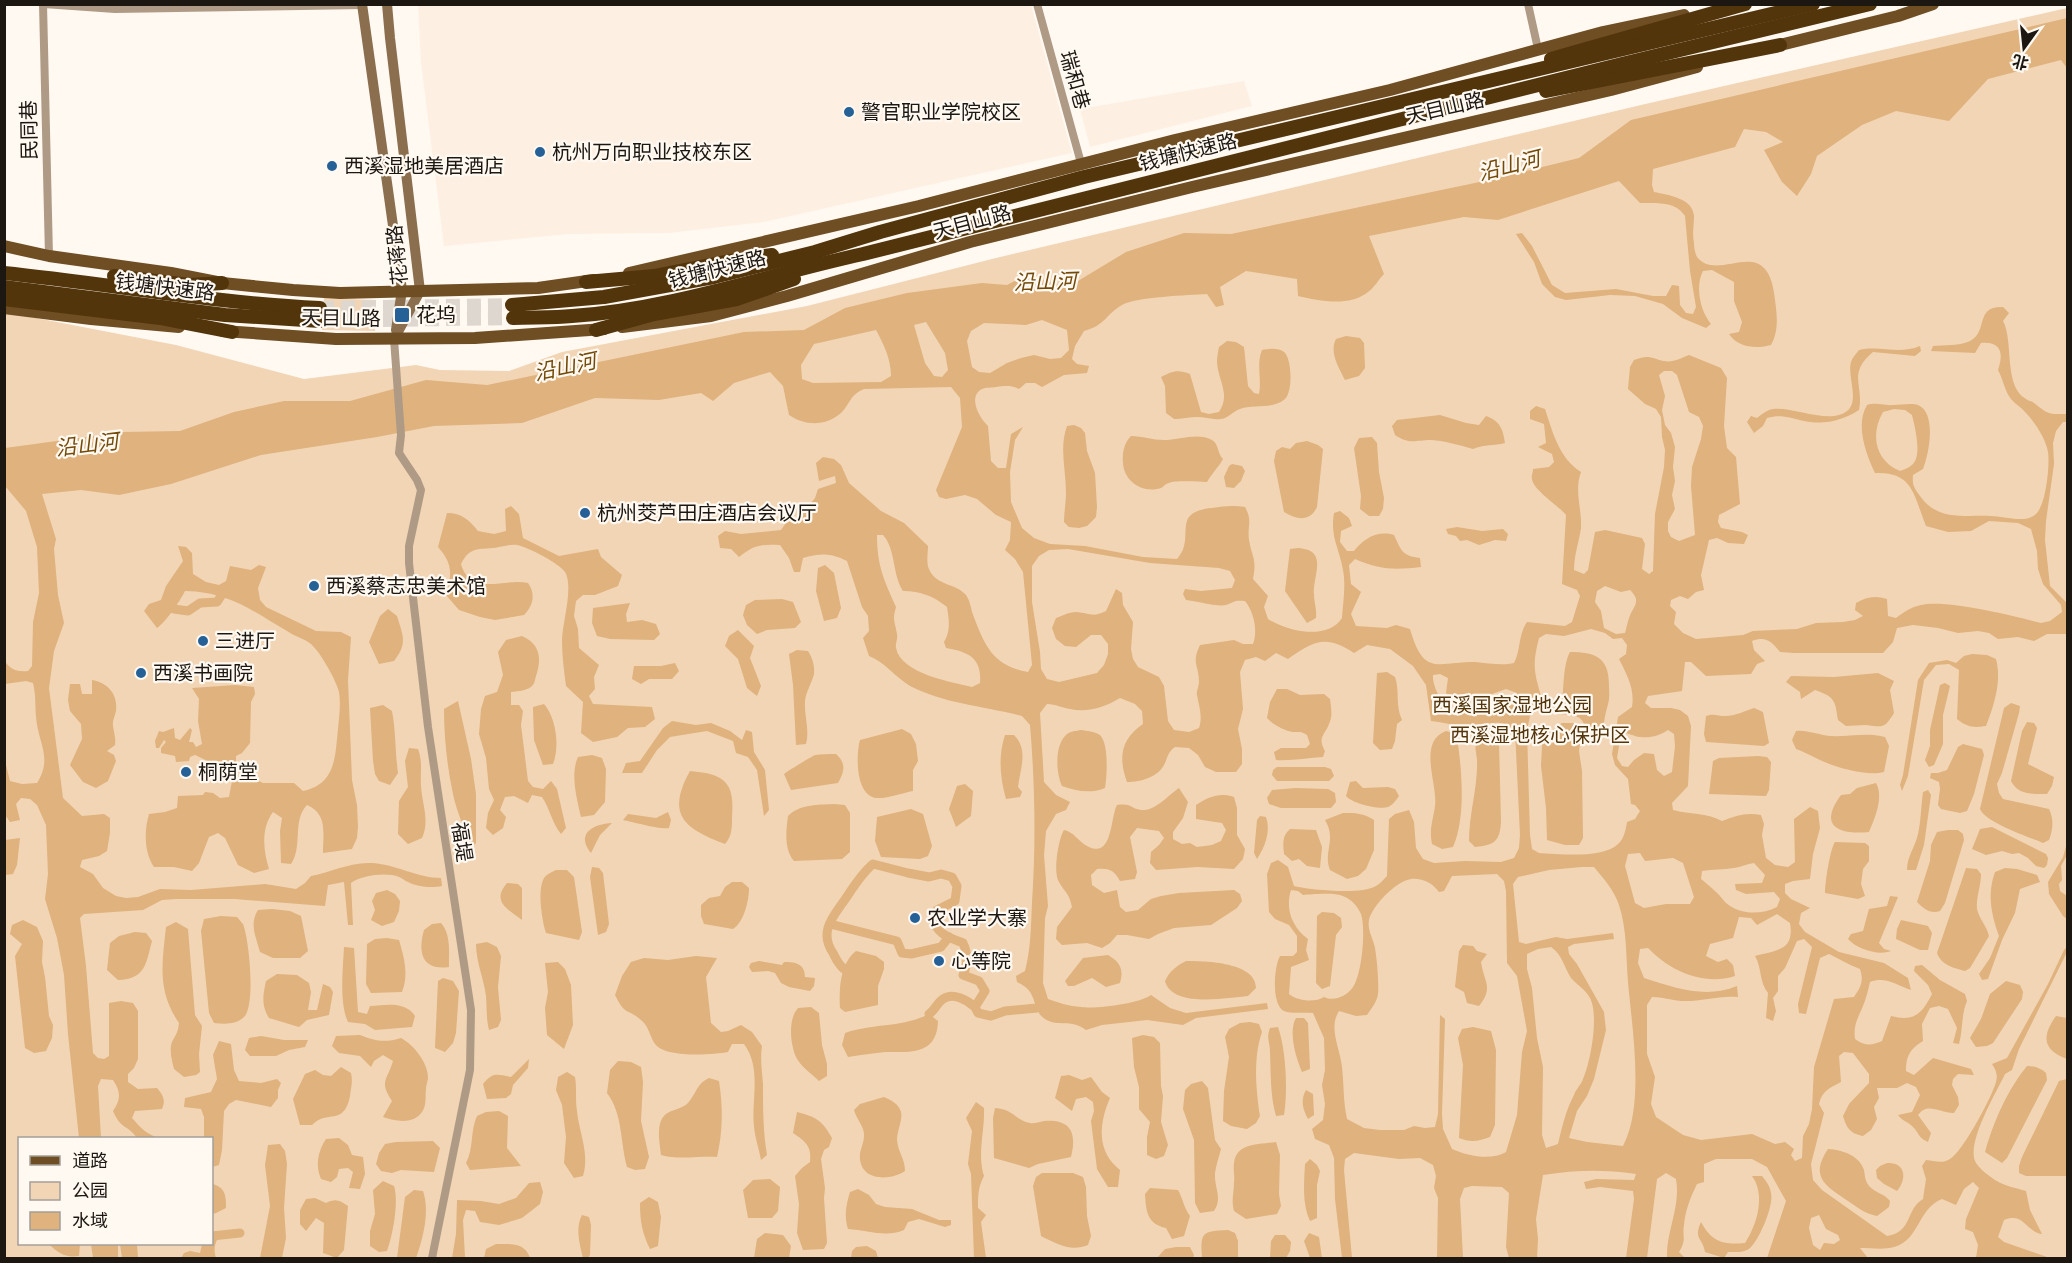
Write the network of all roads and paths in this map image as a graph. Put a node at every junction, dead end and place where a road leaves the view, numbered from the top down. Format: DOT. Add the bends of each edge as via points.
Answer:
graph roads {
  1 [pos="43,4"];
  2 [pos="387,4"];
  3 [pos="1037,4"];
  4 [pos="1528,4"];
  5 [pos="1743,4"];
  6 [pos="1813,4"];
  7 [pos="1870,4"];
  8 [pos="1933,4"];
  9 [pos="362,5"];
  10 [pos="1779,45"];
  11 [pos="1538,49"];
  12 [pos="1438,94"];
  13 [pos="1444,109"];
  14 [pos="1081,164"];
  15 [pos="880,232"];
  16 [pos="4,246"];
  17 [pos="863,254"];
  18 [pos="49,256"];
  19 [pos="4,265"];
  20 [pos="4,273"];
  21 [pos="586,282"];
  22 [pos="222,284"];
  23 [pos="4,287"];
  24 [pos="402,290"];
  25 [pos="420,291"];
  26 [pos="4,299"];
  27 [pos="4,308"];
  28 [pos="596,330"];
  29 [pos="232,332"];
  30 [pos="394,339"];
  31 [pos="432,1258"];
  1 -- 9 [label="street" via="116,9"];
  1 -- 18 [label="street, 民同巷"];
  2 -- 25 [label="street, 花蒋路"];
  3 -- 14 [label="street, 瑞和巷"];
  4 -- 11 [label="street"];
  5 -- 11 [label="main road, 天目山路"];
  5 -- 12 [label="highway"];
  6 -- 12 [label="highway, 钱塘快速路"];
  7 -- 13 [label="highway, 钱塘快速路"];
  8 -- 10 [label="main road, 天目山路"];
  9 -- 24 [label="street, 花蒋路"];
  10 -- 13 [label="highway" via="1608,81"];
  10 -- 28 [label="main road, 天目山路" via="1611,90 982,239 711,316"];
  11 -- 14 [label="main road, 天目山路" via="1390,90"];
  12 -- 15 [label="highway, 钱塘快速路" via="1084,177"];
  13 -- 17 [label="highway, 钱塘快速路"];
  14 -- 21 [label="main road, 天目山路"];
  15 -- 17 [label="highway, 钱塘快速路" via="704,279 512,311 573,316 655,304"];
  15 -- 21 [label="highway" via="654,276"];
  16 -- 18 [label="main road, 天目山路"];
  17 -- 28 [label="highway" via="737,299 654,314"];
  18 -- 22 [label="main road, 天目山路"];
  19 -- 22 [label="highway" via="189,285"];
  20 -- 23 [label="highway, 钱塘快速路" via="269,305 320,315 225,315"];
  21 -- 25 [label="main road, 天目山路" via="538,288"];
  22 -- 24 [label="main road, 天目山路" via="340,293"];
  24 -- 25 [label="main road, 天目山路"];
  24 -- 30 [label="street, 花蒋路"];
  25 -- 30 [label="street, 花蒋路"];
  26 -- 29 [label="highway" via="160,318"];
  27 -- 29 [label="main road, 天目山路"];
  28 -- 30 [label="main road, 天目山路"];
  29 -- 30 [label="main road, 天目山路"];
  30 -- 31 [label="street, 福堤" via="399,453 421,490 409,563 428,727 471,1010 470,1070"];
}
